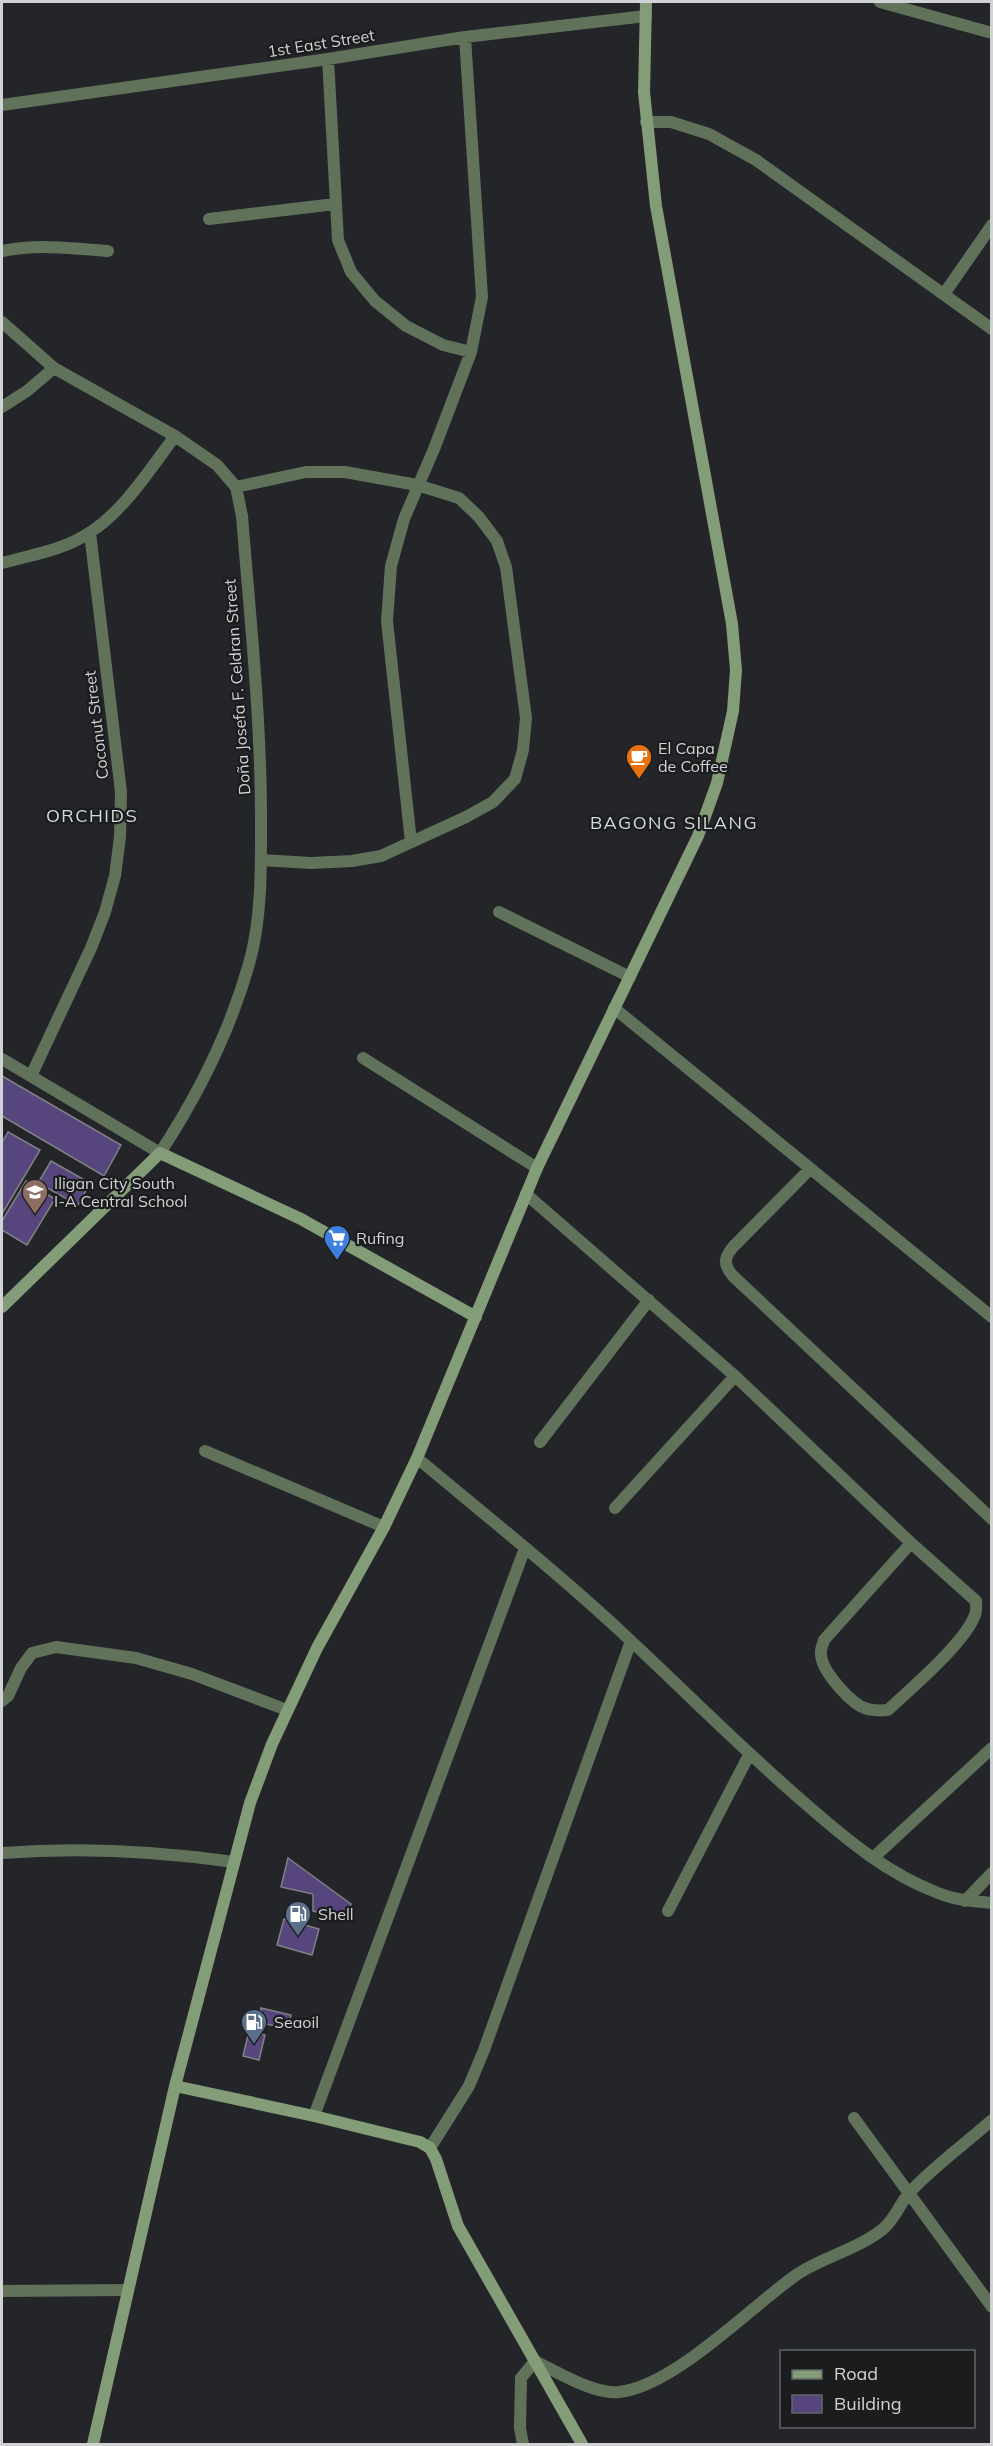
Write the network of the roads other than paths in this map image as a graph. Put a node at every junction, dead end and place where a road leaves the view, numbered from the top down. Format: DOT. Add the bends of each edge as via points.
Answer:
graph roads {
  1 [pos="646,2"];
  2 [pos="880,2"];
  3 [pos="646,16"];
  4 [pos="992,33"];
  5 [pos="465,37"];
  6 [pos="328,59"];
  7 [pos="2,105"];
  8 [pos="646,122"];
  9 [pos="335,204"];
  10 [pos="209,219"];
  11 [pos="992,225"];
  12 [pos="2,251"];
  13 [pos="108,251"];
  14 [pos="944,294"];
  15 [pos="2,322"];
  16 [pos="992,329"];
  17 [pos="471,352"];
  18 [pos="54,368"];
  19 [pos="2,407"];
  20 [pos="175,436"];
  21 [pos="417,485"];
  22 [pos="236,487"];
  23 [pos="90,533"];
  24 [pos="2,563"];
  25 [pos="411,842"];
  26 [pos="261,861"];
  27 [pos="499,912"];
  28 [pos="630,977"];
  29 [pos="614,1008"];
  30 [pos="363,1058"];
  31 [pos="2,1059"];
  32 [pos="30,1076"];
  33 [pos="160,1153"];
  34 [pos="537,1168"];
  35 [pos="810,1169"];
  36 [pos="526,1194"];
  37 [pos="649,1300"];
  38 [pos="2,1307"];
  39 [pos="476,1317"];
  40 [pos="992,1317"];
  41 [pos="735,1376"];
  42 [pos="540,1442"];
  43 [pos="205,1451"];
  44 [pos="417,1458"];
  45 [pos="615,1508"];
  46 [pos="992,1518"];
  47 [pos="384,1527"];
  48 [pos="911,1544"];
  49 [pos="525,1548"];
  50 [pos="631,1641"];
  51 [pos="2,1701"];
  52 [pos="287,1710"];
  53 [pos="992,1748"];
  54 [pos="749,1755"];
  55 [pos="2,1853"];
  56 [pos="873,1858"];
  57 [pos="234,1862"];
  58 [pos="992,1873"];
  59 [pos="965,1901"];
  60 [pos="992,1903"];
  61 [pos="668,1911"];
  62 [pos="175,2086"];
  63 [pos="314,2116"];
  64 [pos="854,2118"];
  65 [pos="992,2120"];
  66 [pos="430,2148"];
  67 [pos="909,2193"];
  68 [pos="128,2290"];
  69 [pos="2,2291"];
  70 [pos="992,2307"];
  71 [pos="535,2361"];
  72 [pos="93,2445"];
  73 [pos="523,2445"];
  74 [pos="582,2445"];
  1 -- 3 [label="main road"];
  2 -- 4 [label="street"];
  3 -- 5 [label="street, 1st East Street"];
  3 -- 8 [label="main road"];
  5 -- 6 [label="street, 1st East Street"];
  5 -- 17 [label="street" via="482,297"];
  6 -- 7 [label="street, 1st East Street"];
  6 -- 9 [label="street"];
  8 -- 14 [label="street" via="671,122 709,134 756,160"];
  8 -- 28 [label="main road" via="656,206 732,624 736,670 733,711 717,783 684,867"];
  9 -- 10 [label="street"];
  9 -- 17 [label="street" via="338,240 351,272 375,301 406,326 443,345"];
  11 -- 14 [label="street"];
  12 -- 13 [label="street" via="61,246"];
  14 -- 16 [label="street"];
  15 -- 18 [label="street, Doña Josefa F. Celdran Street"];
  17 -- 21 [label="street"];
  18 -- 19 [label="street"];
  18 -- 20 [label="street, Doña Josefa F. Celdran Street"];
  20 -- 22 [label="street, Doña Josefa F. Celdran Street" via="217,465"];
  20 -- 23 [label="street" via="127,500"];
  21 -- 22 [label="street" via="345,472 306,472"];
  21 -- 25 [label="street" via="391,566 387,621"];
  21 -- 25 [label="street" via="459,498 497,540 506,567 526,718 515,779 493,802"];
  22 -- 26 [label="street, Doña Josefa F. Celdran Street" via="242,516 261,761"];
  23 -- 24 [label="street" via="53,549"];
  23 -- 32 [label="street, Coconut Street" via="121,792 120,837 105,912"];
  25 -- 26 [label="street" via="381,856 352,861"];
  26 -- 33 [label="street, Doña Josefa F. Celdran Street" via="259,917 249,964 206,1075"];
  27 -- 28 [label="street"];
  28 -- 29 [label="main road"];
  29 -- 34 [label="main road"];
  29 -- 35 [label="street"];
  30 -- 34 [label="street"];
  31 -- 32 [label="street"];
  32 -- 33 [label="street"];
  33 -- 38 [label="main road"];
  33 -- 39 [label="main road" via="301,1219"];
  34 -- 36 [label="main road"];
  35 -- 40 [label="street"];
  35 -- 46 [label="street" via="733,1247 725,1265"];
  36 -- 37 [label="street"];
  36 -- 39 [label="main road"];
  37 -- 41 [label="street"];
  37 -- 42 [label="street"];
  39 -- 44 [label="main road"];
  41 -- 45 [label="street"];
  41 -- 48 [label="street"];
  43 -- 47 [label="street"];
  44 -- 47 [label="main road"];
  44 -- 49 [label="street"];
  47 -- 52 [label="main road"];
  48 -- 48 [label="street" via="976,1601 976,1612 955,1644 911,1689 888,1710 875,1711 860,1706 843,1691 825,1670 820,1654 824,1640"];
  49 -- 50 [label="street"];
  49 -- 63 [label="street"];
  50 -- 54 [label="street"];
  50 -- 66 [label="street" via="484,2050 469,2086"];
  51 -- 52 [label="street" via="32,1653 56,1647 136,1659 192,1674"];
  52 -- 57 [label="main road" via="250,1803"];
  53 -- 56 [label="street"];
  54 -- 56 [label="street"];
  54 -- 61 [label="street"];
  55 -- 57 [label="street" via="116,1850"];
  56 -- 59 [label="street" via="921,1886"];
  57 -- 62 [label="main road"];
  58 -- 59 [label="street"];
  59 -- 60 [label="street"];
  62 -- 63 [label="main road"];
  62 -- 68 [label="main road"];
  63 -- 66 [label="main road" via="420,2142"];
  64 -- 67 [label="street"];
  65 -- 67 [label="street"];
  66 -- 71 [label="main road" via="458,2226"];
  67 -- 70 [label="street"];
  67 -- 71 [label="street" via="885,2228 799,2274 703,2349 636,2389 617,2393 595,2389"];
  68 -- 69 [label="street"];
  68 -- 72 [label="main road"];
  71 -- 73 [label="street" via="521,2378"];
  71 -- 74 [label="main road"];
}
